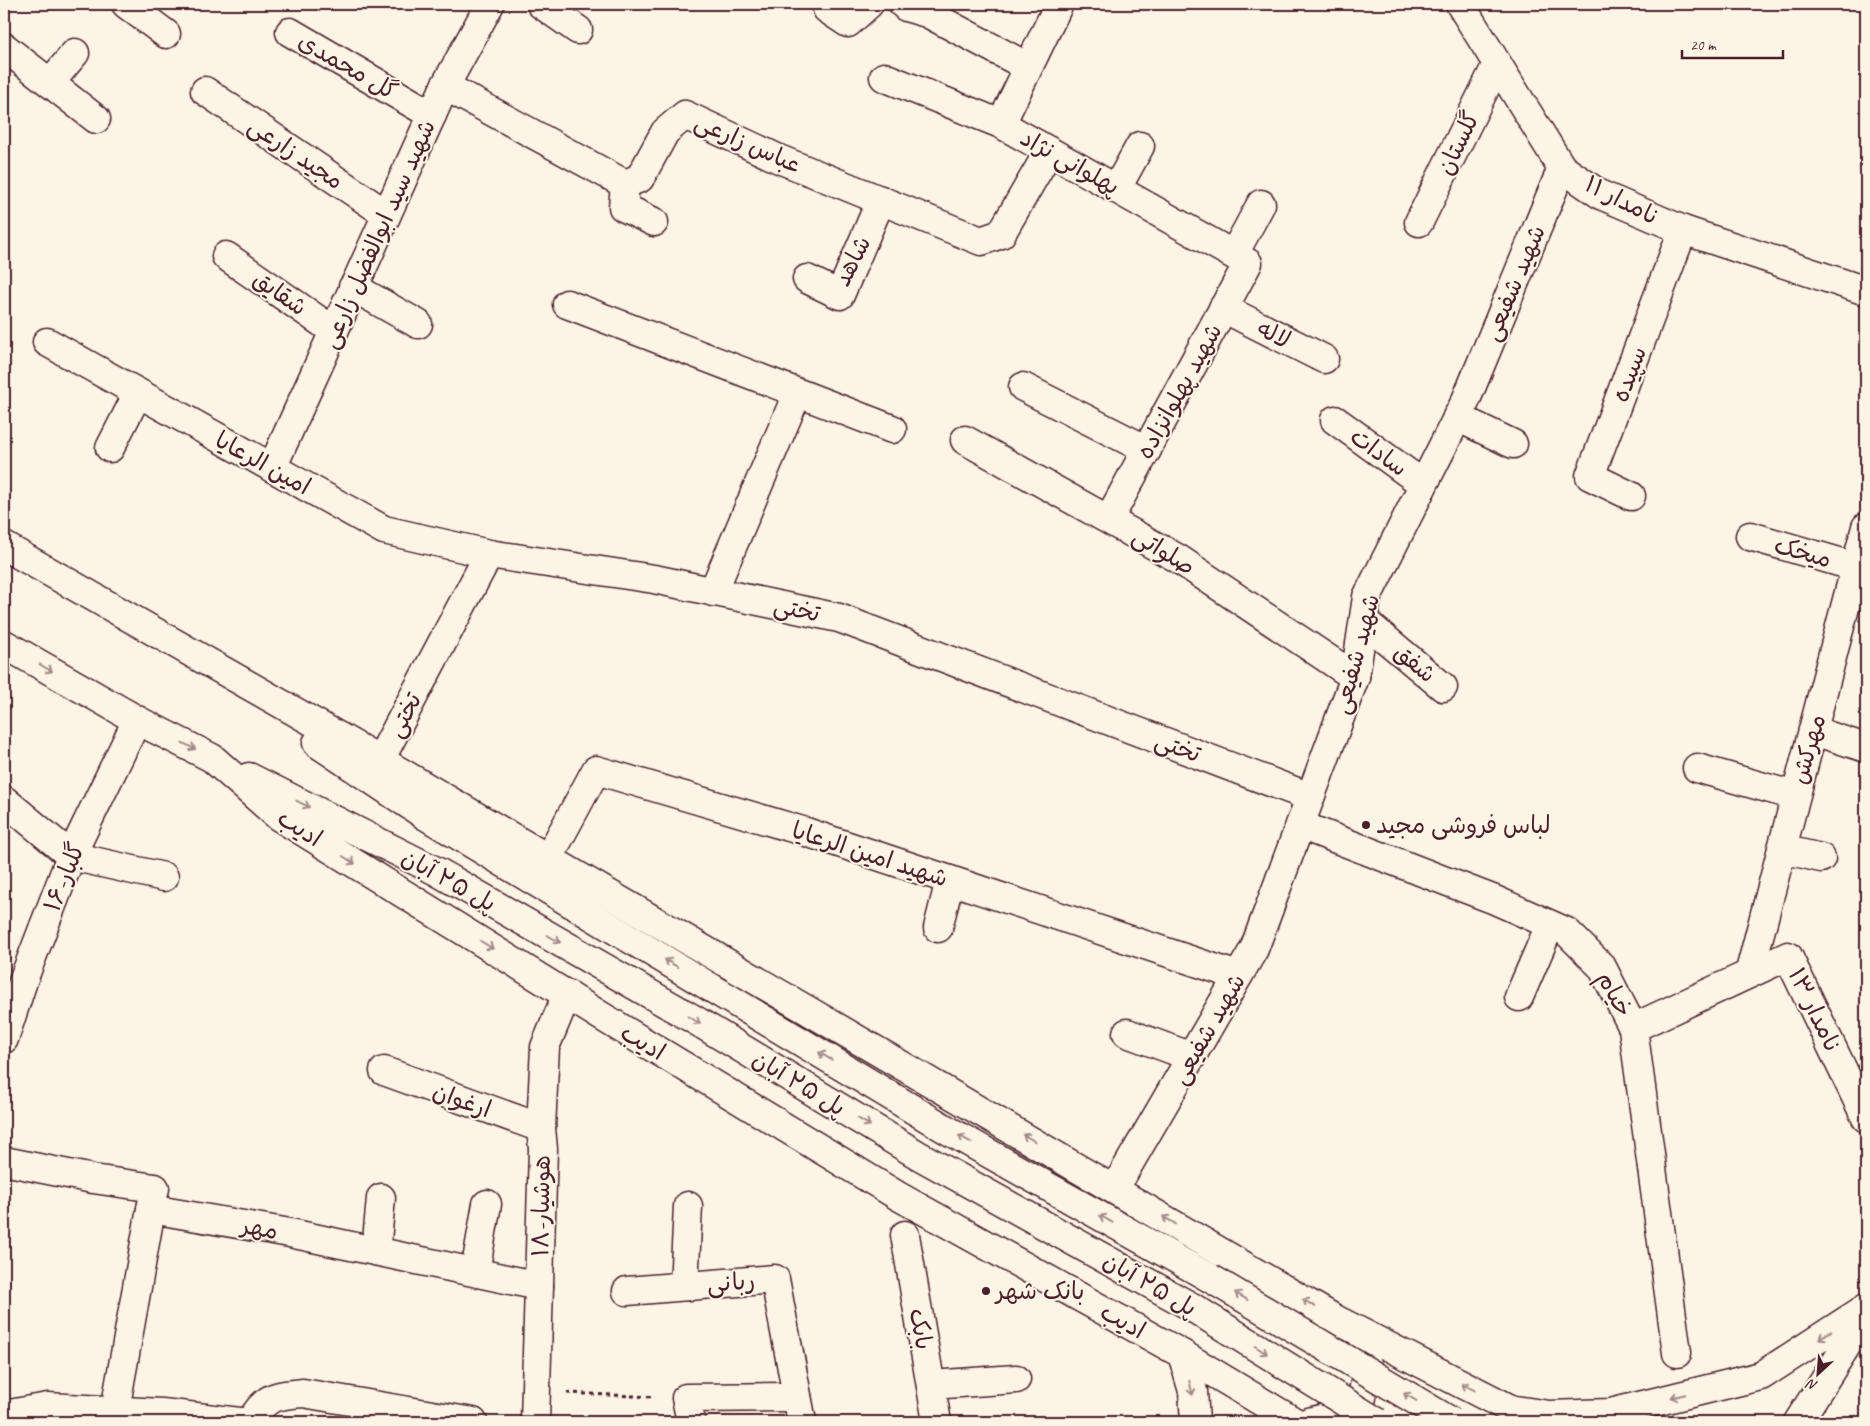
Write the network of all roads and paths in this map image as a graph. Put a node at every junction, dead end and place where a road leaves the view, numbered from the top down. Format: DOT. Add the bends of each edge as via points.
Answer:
graph roads {
  1 [pos="126,4"];
  2 [pos="490,4"];
  3 [pos="541,4"];
  4 [pos="869,4"];
  5 [pos="903,4"];
  6 [pos="1059,4"];
  7 [pos="1460,4"];
  8 [pos="827,9"];
  9 [pos="578,30"];
  10 [pos="290,32"];
  11 [pos="166,34"];
  12 [pos="4,46"];
  13 [pos="76,53"];
  14 [pos="1498,64"];
  15 [pos="1028,67"];
  16 [pos="884,77"];
  17 [pos="50,83"];
  18 [pos="445,86"];
  19 [pos="205,91"];
  20 [pos="432,115"];
  21 [pos="96,118"];
  22 [pos="1001,124"];
  23 [pos="1140,146"];
  24 [pos="1049,151"];
  25 [pos="1562,168"];
  26 [pos="624,184"];
  27 [pos="1117,188"];
  28 [pos="881,200"];
  29 [pos="1261,204"];
  30 [pos="386,214"];
  31 [pos="654,222"];
  32 [pos="1419,222"];
  33 [pos="1682,230"];
  34 [pos="226,256"];
  35 [pos="1241,259"];
  36 [pos="807,279"];
  37 [pos="353,288"];
  38 [pos="1866,291"];
  39 [pos="567,304"];
  40 [pos="1223,308"];
  41 [pos="418,324"];
  42 [pos="334,331"];
  43 [pos="47,342"];
  44 [pos="1324,359"];
  45 [pos="1023,387"];
  46 [pos="138,393"];
  47 [pos="797,394"];
  48 [pos="1457,417"];
  49 [pos="1335,420"];
  50 [pos="892,429"];
  51 [pos="964,440"];
  52 [pos="1513,444"];
  53 [pos="110,448"];
  54 [pos="1147,450"];
  55 [pos="272,468"];
  56 [pos="1424,484"];
  57 [pos="1631,496"];
  58 [pos="1109,519"];
  59 [pos="1866,527"];
  60 [pos="1750,536"];
  61 [pos="4,546"];
  62 [pos="489,554"];
  63 [pos="1856,567"];
  64 [pos="713,592"];
  65 [pos="1364,621"];
  66 [pos="4,644"];
  67 [pos="1355,677"];
  68 [pos="1443,687"];
  69 [pos="264,694"];
  70 [pos="137,720"];
  71 [pos="1814,731"];
  72 [pos="1866,748"];
  73 [pos="212,758"];
  74 [pos="380,760"];
  75 [pos="1697,768"];
  76 [pos="1795,796"];
  77 [pos="1310,797"];
  78 [pos="4,800"];
  79 [pos="1300,825"];
  80 [pos="1782,849"];
  81 [pos="71,856"];
  82 [pos="1821,858"];
  83 [pos="548,859"];
  84 [pos="164,877"];
  85 [pos="950,880"];
  86 [pos="1550,925"];
  87 [pos="938,928"];
  88 [pos="1750,971"];
  89 [pos="1238,976"];
  90 [pos="567,994"];
  91 [pos="1519,997"];
  92 [pos="1633,1028"];
  93 [pos="1127,1033"];
  94 [pos="4,1039"];
  95 [pos="1192,1057"];
  96 [pos="384,1071"];
  97 [pos="1866,1118"];
  98 [pos="541,1128"];
  99 [pos="4,1161"];
  100 [pos="1115,1188"];
  101 [pos="381,1198"];
  102 [pos="487,1204"];
  103 [pos="688,1206"];
  104 [pos="152,1209"];
  105 [pos="905,1235"];
  106 [pos="376,1252"];
  107 [pos="475,1272"];
  108 [pos="539,1286"];
  109 [pos="684,1286"];
  110 [pos="626,1291"];
  111 [pos="1866,1308"];
  112 [pos="1866,1315"];
  113 [pos="1336,1319"];
  114 [pos="1182,1354"];
  115 [pos="1677,1354"];
  116 [pos="1016,1379"];
  117 [pos="930,1385"];
  118 [pos="536,1392"];
  119 [pos="1511,1409"];
  120 [pos="115,1410"];
  121 [pos="689,1410"];
  122 [pos="800,1410"];
  123 [pos="4,1415"];
  124 [pos="240,1422"];
  125 [pos="250,1422"];
  126 [pos="474,1422"];
  127 [pos="535,1422"];
  128 [pos="937,1422"];
  129 [pos="1195,1422"];
  130 [pos="1295,1422"];
  131 [pos="1308,1422"];
  132 [pos="1377,1422"];
  133 [pos="1452,1422"];
  134 [pos="1536,1422"];
  135 [pos="1798,1422"];
  1 -- 11 [label="street"];
  2 -- 18 [label="street, شهید سید ابوالفضل زارعی"];
  3 -- 9 [label="street"];
  4 -- 8 [label="street" via="848,22"];
  5 -- 15 [label="street" via="927,13"];
  6 -- 15 [label="street"];
  7 -- 14 [label="street, ۱۱ نامدار"];
  10 -- 20 [label="street, گل محمدی"];
  12 -- 17 [label="street"];
  13 -- 17 [label="street"];
  14 -- 25 [label="street, ۱۱ نامدار"];
  14 -- 32 [label="street, گلستان"];
  15 -- 22 [label="street"];
  16 -- 22 [label="street, پهلوانی نژاد"];
  17 -- 21 [label="street"];
  18 -- 20 [label="street, شهید سید ابوالفضل زارعی"];
  18 -- 26 [label="street"];
  19 -- 30 [label="street, مجید زارعی"];
  20 -- 30 [label="street, شهید سید ابوالفضل زارعی"];
  22 -- 24 [label="street, پهلوانی نژاد"];
  23 -- 27 [label="street"];
  24 -- 27 [label="street, پهلوانی نژاد"];
  24 -- 28 [label="street, عباس زارعی" via="1001,234 981,241"];
  25 -- 33 [label="street, ۱۱ نامدار" via="1601,194"];
  25 -- 48 [label="street, شهید شفیعی"];
  26 -- 28 [label="street, عباس زارعی" via="640,178 665,132 685,115"];
  26 -- 31 [label="street" via="623,207"];
  27 -- 35 [label="street, پهلوانی نژاد"];
  28 -- 36 [label="street, شاهد" via="840,295"];
  29 -- 35 [label="street, شهید پهلوانزاده"];
  30 -- 37 [label="street, شهید سید ابوالفضل زارعی"];
  33 -- 38 [label="street, ۱۱ نامدار"];
  33 -- 57 [label="street, سپیده" via="1590,476"];
  34 -- 42 [label="street, شقایق"];
  35 -- 40 [label="street, شهید پهلوانزاده"];
  37 -- 41 [label="street"];
  37 -- 42 [label="street, شهید سید ابوالفضل زارعی"];
  39 -- 47 [label="street"];
  40 -- 44 [label="street, لاله"];
  40 -- 54 [label="street, شهید پهلوانزاده"];
  42 -- 55 [label="street, شهید سید ابوالفضل زارعی"];
  43 -- 46 [label="street, امین الرعایا"];
  45 -- 54 [label="street"];
  46 -- 53 [label="street"];
  46 -- 55 [label="street, امین الرعایا"];
  47 -- 50 [label="street"];
  47 -- 64 [label="street"];
  48 -- 52 [label="street"];
  48 -- 56 [label="street, شهید شفیعی"];
  49 -- 56 [label="street, سادات"];
  51 -- 58 [label="street, صلواتی"];
  54 -- 58 [label="street, شهید پهلوانزاده"];
  55 -- 62 [label="street, امین الرعایا" via="384,530"];
  56 -- 65 [label="street, شهید شفیعی" via="1368,597"];
  58 -- 67 [label="street, صلواتی" via="1177,558"];
  59 -- 63 [label="street, مهرکش"];
  60 -- 63 [label="street, میخک"];
  61 -- 69 [label="street"];
  62 -- 64 [label="street, تختی" via="654,579"];
  62 -- 74 [label="street, تختی"];
  63 -- 71 [label="street, مهرکش"];
  64 -- 77 [label="street, تختی" via="839,618"];
  65 -- 67 [label="street, شهید شفیعی"];
  65 -- 68 [label="street, شفق"];
  66 -- 70 [label="street, ادیب, one-way"];
  67 -- 77 [label="street, شهید شفیعی"];
  69 -- 74 [label="street"];
  133 -- 69 [label="street, پل ۲۵ آبان, one-way, bridge" via="1210,1278 944,1128 426,816 304,735"];
  70 -- 73 [label="street, ادیب, one-way"];
  70 -- 81 [label="street, ۱۶-گلبار"];
  71 -- 72 [label="street"];
  71 -- 76 [label="street, مهرکش"];
  73 -- 90 [label="street, ادیب, one-way" via="278,816"];
  73 -- 132 [label="street, پل ۲۵ آبان, one-way, bridge" via="447,877 695,1020 918,1155 1190,1306"];
  74 -- 83 [label="street"];
  75 -- 76 [label="street"];
  76 -- 80 [label="street, مهرکش"];
  77 -- 79 [label="street, شهید شفیعی"];
  78 -- 81 [label="street"];
  79 -- 86 [label="street, خیام" via="1495,900"];
  79 -- 89 [label="street, شهید شفیعی" via="1254,949"];
  80 -- 82 [label="street"];
  80 -- 88 [label="street, مهرکش"];
  81 -- 84 [label="street"];
  81 -- 94 [label="street, ۱۶-گلبار"];
  83 -- 85 [label="street, شهید امین الرعایا" via="596,770 806,832"];
  100 -- 83 [label="street, one-way"];
  85 -- 87 [label="street"];
  85 -- 89 [label="street, شهید امین الرعایا"];
  86 -- 91 [label="street"];
  86 -- 92 [label="street, خیام" via="1567,932 1602,967"];
  88 -- 92 [label="street"];
  88 -- 97 [label="street, ۱۳ نامدار" via="1788,956"];
  89 -- 95 [label="street, شهید شفیعی"];
  90 -- 98 [label="street, ۱۸-هوشیار" via="545,1047"];
  90 -- 114 [label="street, ادیب" via="898,1196"];
  92 -- 115 [label="street, خیام"];
  93 -- 95 [label="street"];
  95 -- 100 [label="street, شهید شفیعی"];
  96 -- 98 [label="street, ارغوان"];
  98 -- 108 [label="street, ۱۸-هوشیار"];
  99 -- 104 [label="street" via="155,1188"];
  113 -- 100 [label="street, one-way"];
  101 -- 106 [label="street"];
  102 -- 107 [label="street"];
  103 -- 109 [label="street"];
  104 -- 106 [label="street, مهر"];
  104 -- 120 [label="street"];
  105 -- 117 [label="street, بابک"];
  106 -- 107 [label="street, مهر"];
  107 -- 108 [label="street, مهر"];
  108 -- 118 [label="street, ۱۸-هوشیار"];
  109 -- 110 [label="street, ربانی"];
  109 -- 122 [label="street, ربانی" via="775,1279"];
  111 -- 119 [label="street, one-way" via="1761,1376 1610,1413 1549,1415"];
  112 -- 135 [label="street"];
  119 -- 113 [label="street, one-way"];
  113 -- 131 [label="street" via="1362,1346 1368,1367 1363,1395 1361,1402 1333,1416"];
  114 -- 129 [label="street, one-way" via="1193,1391"];
  114 -- 130 [label="street, ادیب"];
  116 -- 117 [label="street"];
  117 -- 128 [label="street, بابک"];
  118 -- 121 [label="path"];
  118 -- 127 [label="street, ۱۸-هوشیار"];
  119 -- 134 [label="street"];
  120 -- 123 [label="street" via="48,1407"];
  120 -- 124 [label="street"];
  121 -- 122 [label="street, ربانی"];
  125 -- 126 [label="street" via="262,1402 282,1395 303,1393"];
}
